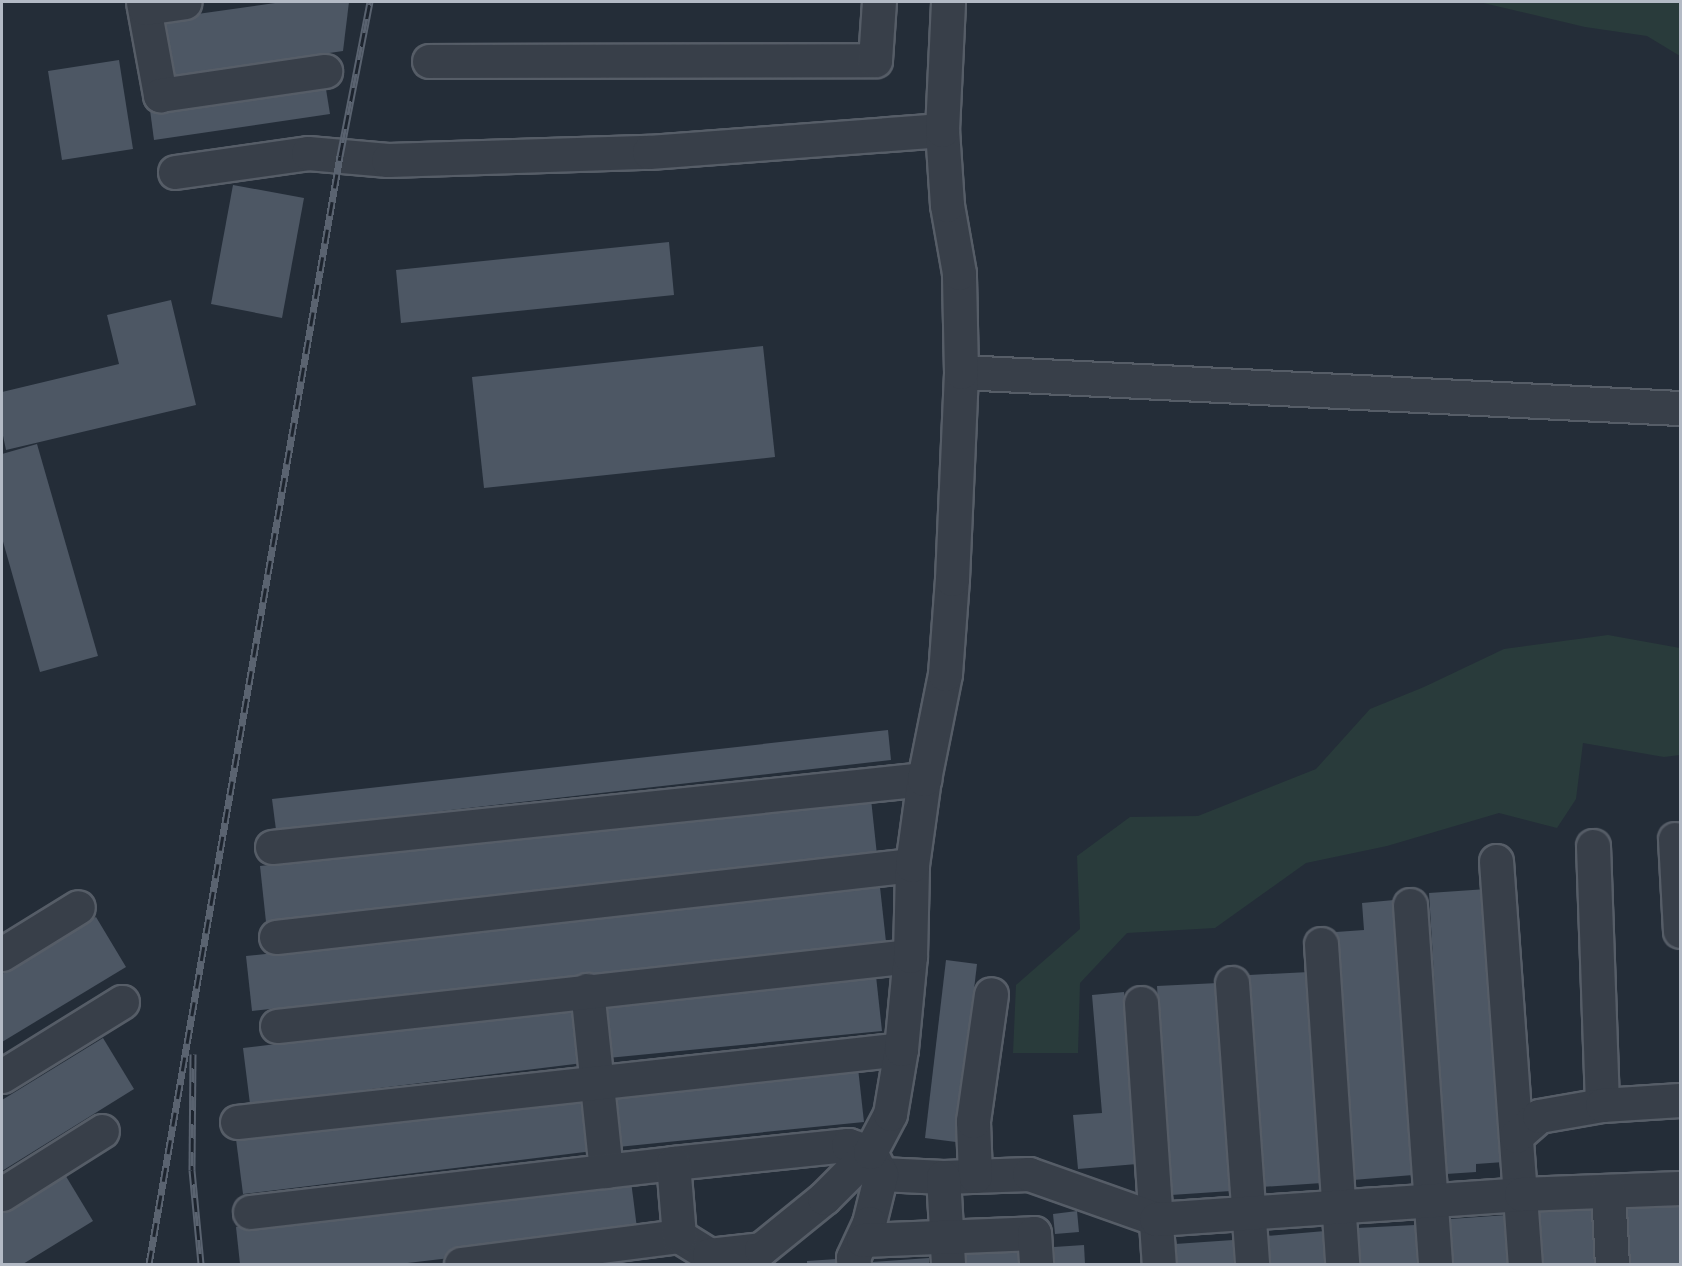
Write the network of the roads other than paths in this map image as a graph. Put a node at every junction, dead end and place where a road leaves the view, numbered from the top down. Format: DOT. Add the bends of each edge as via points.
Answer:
graph roads {
  1 [pos="185,2"];
  2 [pos="879,2"];
  3 [pos="948,2"];
  4 [pos="144,5"];
  5 [pos="429,61"];
  6 [pos="325,71"];
  7 [pos="942,130"];
  8 [pos="175,172"];
  9 [pos="961,372"];
  10 [pos="1680,408"];
  11 [pos="924,779"];
  12 [pos="1675,839"];
  13 [pos="1593,846"];
  14 [pos="272,847"];
  15 [pos="1496,861"];
  16 [pos="912,865"];
  17 [pos="1410,905"];
  18 [pos="78,907"];
  19 [pos="1680,931"];
  20 [pos="276,937"];
  21 [pos="1321,944"];
  22 [pos="2,954"];
  23 [pos="910,956"];
  24 [pos="1232,983"];
  25 [pos="587,990"];
  26 [pos="991,994"];
  27 [pos="122,1002"];
  28 [pos="1140,1003"];
  29 [pos="277,1026"];
  30 [pos="901,1049"];
  31 [pos="2,1076"];
  32 [pos="597,1083"];
  33 [pos="1680,1100"];
  34 [pos="1602,1105"];
  35 [pos="237,1122"];
  36 [pos="102,1131"];
  37 [pos="1516,1136"];
  38 [pos="673,1163"];
  39 [pos="875,1163"];
  40 [pos="606,1171"];
  41 [pos="975,1176"];
  42 [pos="943,1177"];
  43 [pos="1680,1188"];
  44 [pos="1608,1191"];
  45 [pos="2,1194"];
  46 [pos="1521,1194"];
  47 [pos="1431,1200"];
  48 [pos="1338,1206"];
  49 [pos="250,1212"];
  50 [pos="1248,1213"];
  51 [pos="1156,1219"];
  52 [pos="679,1236"];
  53 [pos="947,1251"];
  54 [pos="858,1252"];
  55 [pos="461,1264"];
  56 [pos="1036,1264"];
  57 [pos="1159,1264"];
  58 [pos="1252,1264"];
  59 [pos="1342,1264"];
  60 [pos="1435,1264"];
  61 [pos="1525,1264"];
  62 [pos="1612,1264"];
  1 -- 4 [label="street"];
  2 -- 5 [label="street" via="875,60"];
  3 -- 7 [label="street"];
  4 -- 6 [label="street" via="160,95"];
  7 -- 8 [label="street" via="637,152 388,160 308,153"];
  7 -- 9 [label="street" via="947,205 959,273"];
  9 -- 10 [label="street"];
  9 -- 11 [label="street" via="945,674"];
  11 -- 14 [label="street"];
  11 -- 16 [label="street"];
  12 -- 19 [label="street"];
  13 -- 34 [label="street"];
  15 -- 37 [label="street"];
  16 -- 20 [label="street"];
  16 -- 23 [label="street"];
  17 -- 47 [label="street"];
  18 -- 22 [label="street"];
  21 -- 48 [label="street"];
  23 -- 25 [label="street"];
  23 -- 30 [label="street"];
  24 -- 50 [label="street"];
  25 -- 29 [label="street"];
  25 -- 32 [label="street"];
  26 -- 41 [label="street" via="973,1121"];
  27 -- 31 [label="street"];
  28 -- 51 [label="street"];
  30 -- 32 [label="street"];
  30 -- 39 [label="street" via="890,1114"];
  32 -- 35 [label="street"];
  32 -- 40 [label="street"];
  33 -- 34 [label="street"];
  34 -- 37 [label="street" via="1539,1116"];
  36 -- 45 [label="street"];
  37 -- 46 [label="street"];
  38 -- 39 [label="street" via="848,1146"];
  38 -- 40 [label="street"];
  38 -- 52 [label="street"];
  39 -- 42 [label="street"];
  39 -- 52 [label="street" via="824,1197 761,1248 709,1255"];
  39 -- 54 [label="street"];
  40 -- 49 [label="street"];
  41 -- 42 [label="street"];
  41 -- 51 [label="street" via="1029,1174"];
  42 -- 53 [label="street"];
  43 -- 44 [label="street"];
  44 -- 46 [label="street"];
  44 -- 62 [label="street"];
  46 -- 47 [label="street"];
  46 -- 61 [label="street"];
  47 -- 48 [label="street"];
  47 -- 60 [label="street"];
  48 -- 50 [label="street"];
  48 -- 59 [label="street"];
  50 -- 51 [label="street"];
  50 -- 58 [label="street"];
  51 -- 57 [label="street"];
  52 -- 55 [label="street"];
  53 -- 54 [label="street"];
  53 -- 56 [label="street" via="1034,1233"];
}
